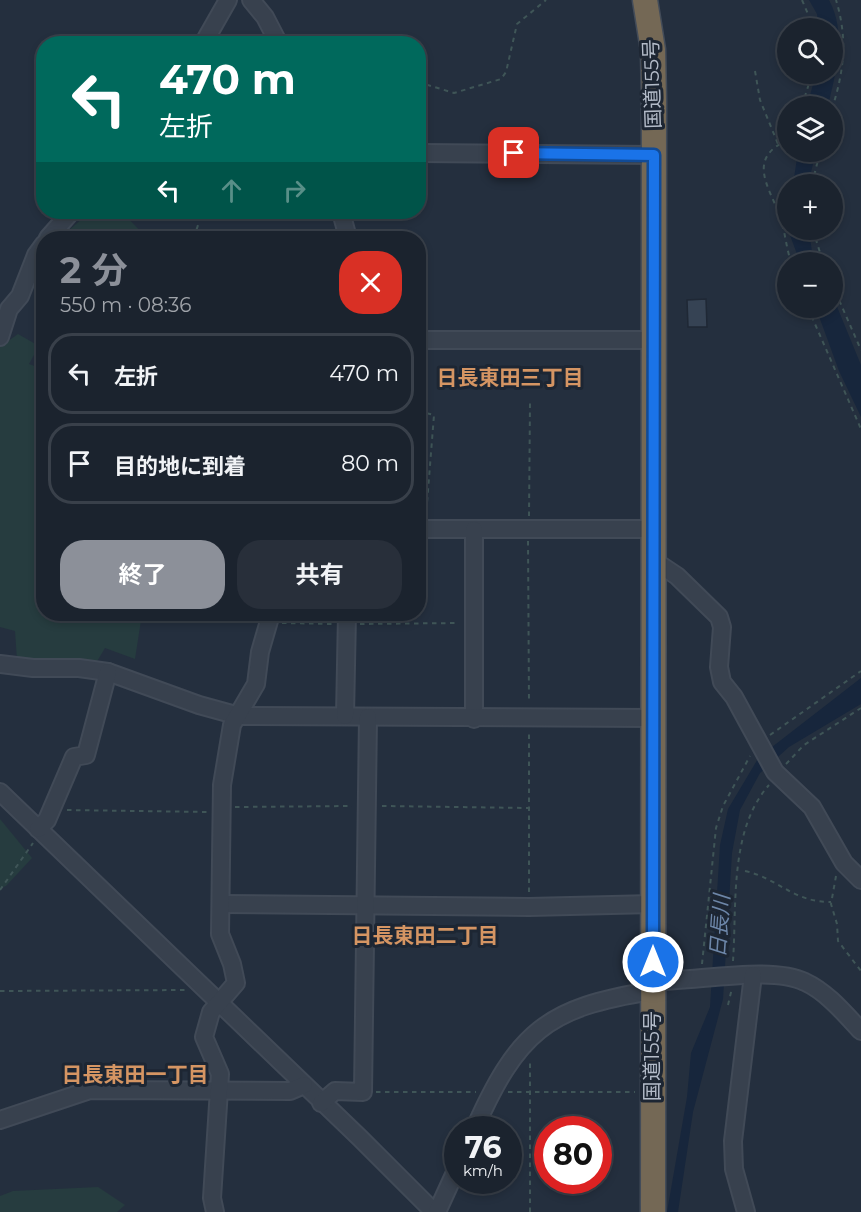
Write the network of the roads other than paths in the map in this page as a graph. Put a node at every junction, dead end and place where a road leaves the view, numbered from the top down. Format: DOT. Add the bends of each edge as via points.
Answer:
graph roads {
  1 [pos="228,0"];
  2 [pos="251,0"];
  3 [pos="645,0"];
  4 [pos="208,36"];
  5 [pos="275,36"];
  6 [pos="426,153"];
  7 [pos="654,155"];
  8 [pos="64,219"];
  9 [pos="54,231"];
  10 [pos="36,255"];
  11 [pos="0,337"];
  12 [pos="426,340"];
  13 [pos="654,340"];
  14 [pos="426,529"];
  15 [pos="653,529"];
  16 [pos="474,530"];
  17 [pos="653,560"];
  18 [pos="269,621"];
  19 [pos="347,621"];
  20 [pos="0,664"];
  21 [pos="108,672"];
  22 [pos="239,716"];
  23 [pos="345,716"];
  24 [pos="368,717"];
  25 [pos="654,718"];
  26 [pos="474,719"];
  27 [pos="0,792"];
  28 [pos="40,831"];
  29 [pos="861,880"];
  30 [pos="221,904"];
  31 [pos="653,904"];
  32 [pos="364,906"];
  33 [pos="753,975"];
  34 [pos="653,986"];
  35 [pos="220,1004"];
  36 [pos="861,1030"];
  37 [pos="304,1085"];
  38 [pos="221,1091"];
  39 [pos="321,1103"];
  40 [pos="480,1116"];
  41 [pos="0,1120"];
  42 [pos="445,1194"];
  43 [pos="215,1212"];
  44 [pos="436,1212"];
  45 [pos="653,1212"];
  46 [pos="746,1212"];
  1 -- 4 [label="street"];
  2 -- 5 [label="street"];
  3 -- 7 [label="highway, 国道155号" via="653,50"];
  6 -- 7 [label="street"];
  7 -- 13 [label="highway, 国道155号"];
  8 -- 9 [label="street"];
  10 -- 11 [label="street" via="21,296 9,309"];
  12 -- 13 [label="street"];
  13 -- 15 [label="highway, 国道155号"];
  14 -- 16 [label="street"];
  15 -- 16 [label="street"];
  15 -- 17 [label="highway, 国道155号"];
  16 -- 26 [label="street"];
  17 -- 25 [label="highway, 国道155号"];
  17 -- 29 [label="street" via="677,576 719,617 722,682 776,773 812,807 844,863"];
  18 -- 22 [label="street" via="256,684"];
  19 -- 23 [label="street"];
  20 -- 21 [label="street"];
  21 -- 22 [label="street"];
  21 -- 28 [label="street" via="86,755 74,757"];
  22 -- 23 [label="street"];
  22 -- 30 [label="street" via="232,725 222,785"];
  23 -- 24 [label="street"];
  24 -- 26 [label="street"];
  24 -- 32 [label="street"];
  25 -- 26 [label="street"];
  25 -- 31 [label="highway, 国道155号"];
  27 -- 28 [label="street"];
  28 -- 35 [label="street"];
  30 -- 32 [label="street"];
  30 -- 35 [label="street" via="220,934 236,983"];
  31 -- 32 [label="street"];
  31 -- 34 [label="highway, 国道155号"];
  32 -- 39 [label="street" via="363,1092 335,1090"];
  33 -- 34 [label="street"];
  33 -- 36 [label="street" via="780,975 807,982"];
  33 -- 46 [label="street" via="733,1141 734,1169"];
  34 -- 40 [label="street" via="570,1010 525,1042 490,1092"];
  34 -- 45 [label="highway, 国道155号"];
  35 -- 37 [label="street"];
  35 -- 38 [label="street" via="212,1012 204,1037 220,1074"];
  37 -- 38 [label="street" via="290,1091"];
  37 -- 39 [label="street"];
  38 -- 41 [label="street" via="90,1090"];
  38 -- 43 [label="street" via="212,1198"];
  39 -- 44 [label="street"];
  42 -- 44 [label="street"];
}
